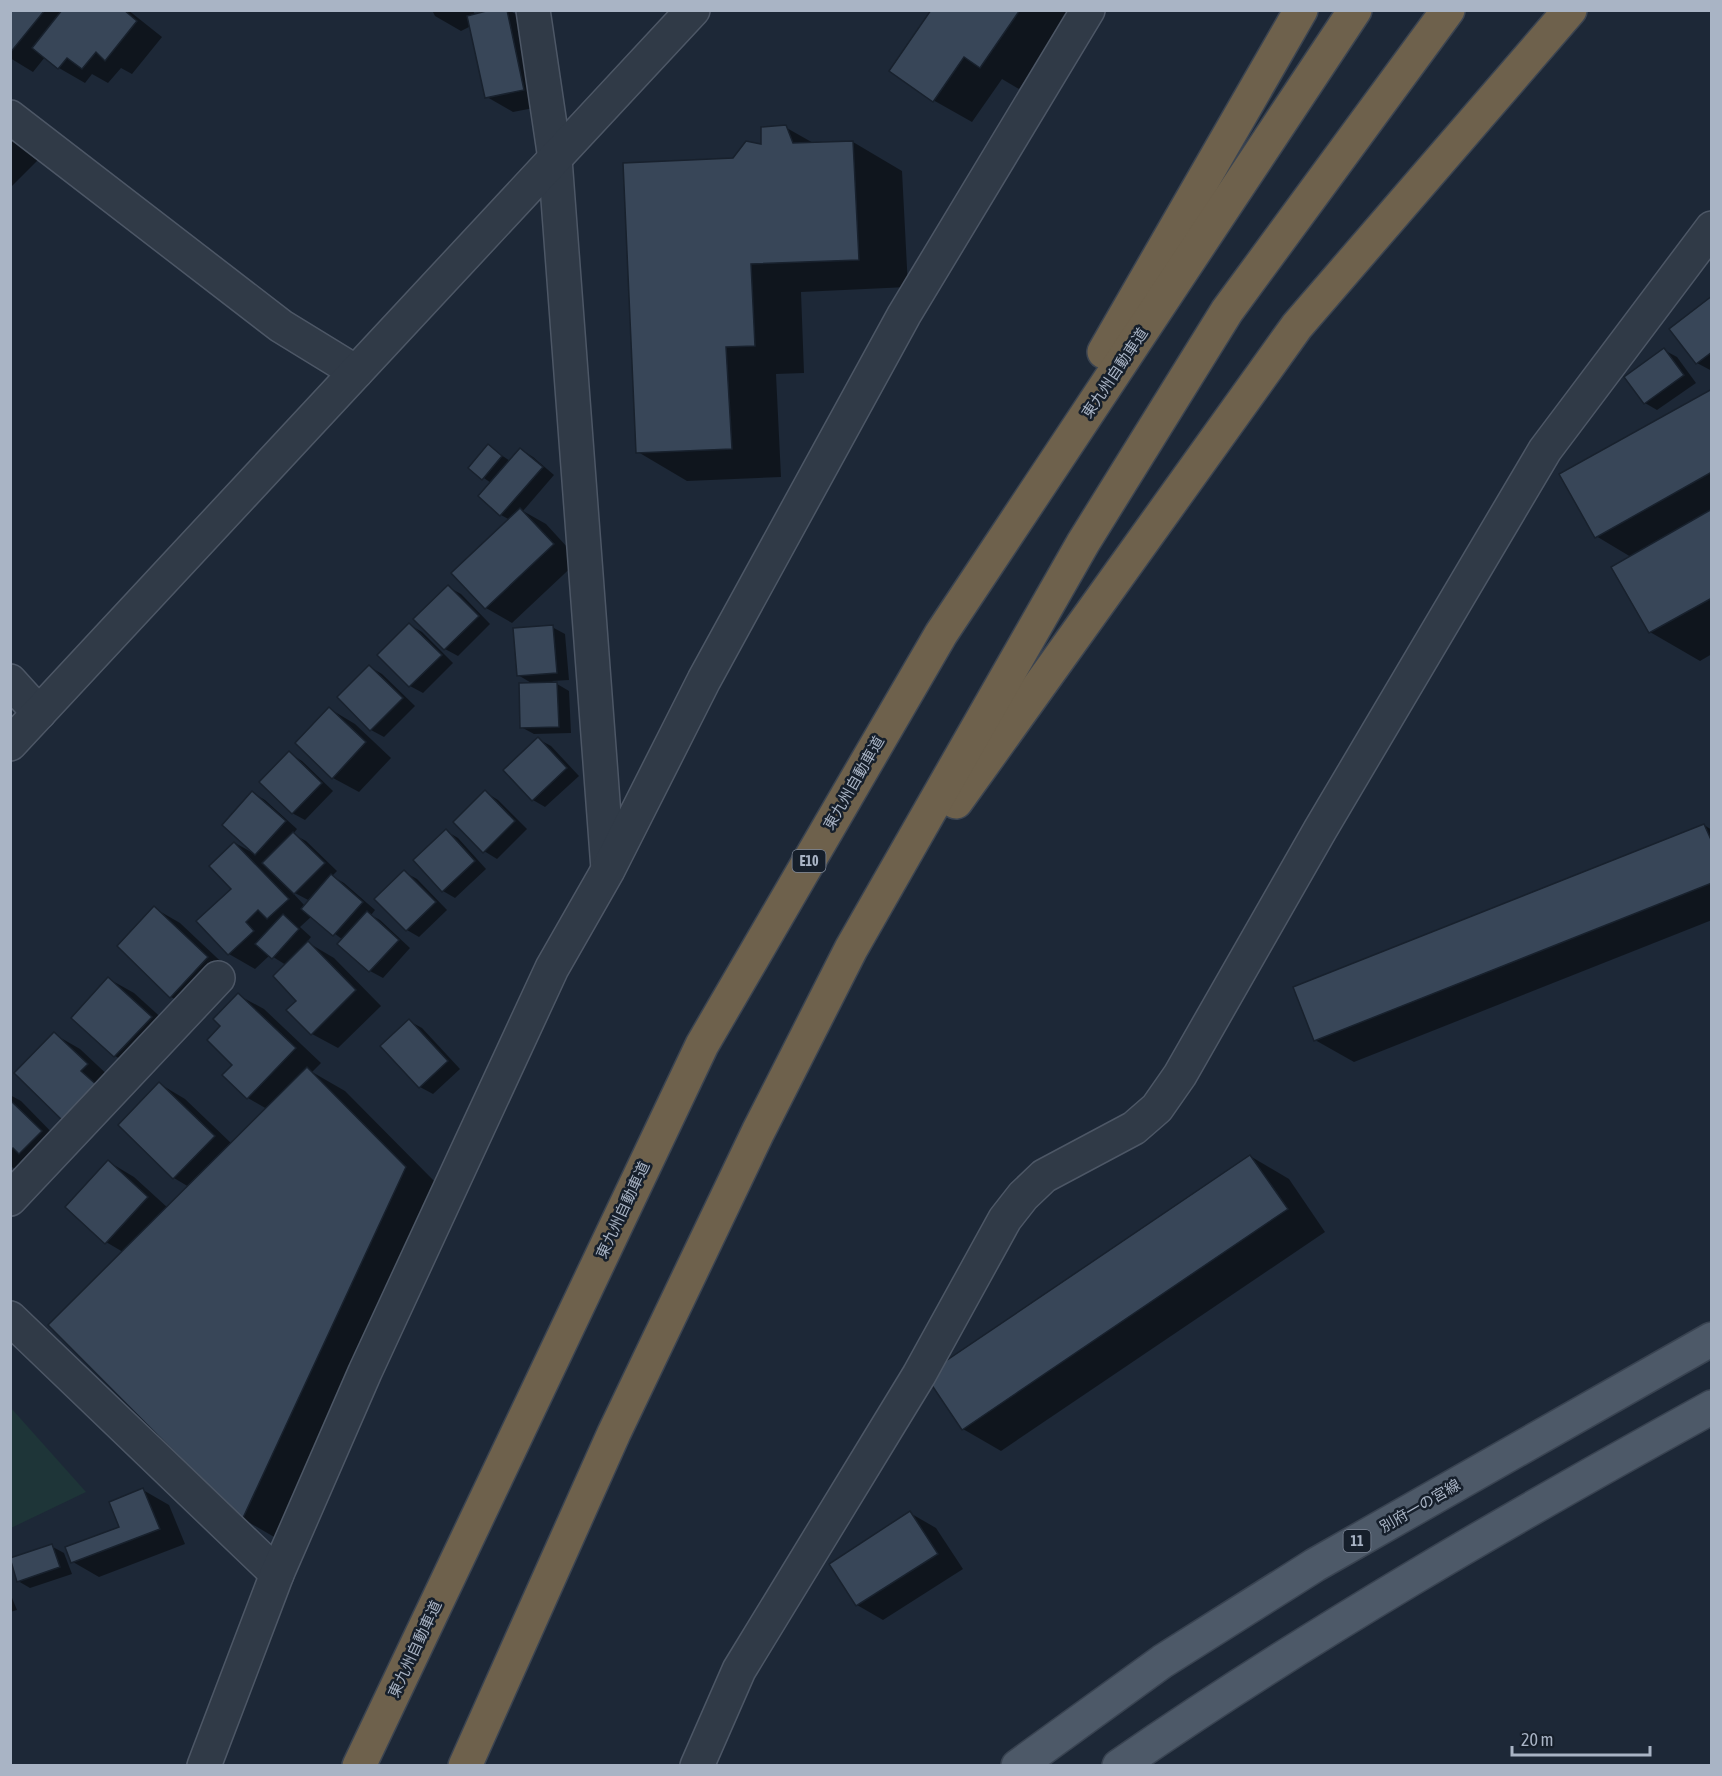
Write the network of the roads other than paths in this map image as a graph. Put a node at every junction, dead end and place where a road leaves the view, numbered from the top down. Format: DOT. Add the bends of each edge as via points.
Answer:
graph roads {
  1 [pos="533,10"];
  2 [pos="693,10"];
  3 [pos="1088,10"];
  4 [pos="1301,10"];
  5 [pos="1355,10"];
  6 [pos="1448,10"];
  7 [pos="1570,10"];
  8 [pos="10,117"];
  9 [pos="555,159"];
  10 [pos="1712,228"];
  11 [pos="356,372"];
  12 [pos="941,634"];
  13 [pos="10,681"];
  14 [pos="39,713"];
  15 [pos="10,744"];
  16 [pos="608,870"];
  17 [pos="852,949"];
  18 [pos="218,978"];
  19 [pos="10,1199"];
  20 [pos="10,1318"];
  21 [pos="1712,1340"];
  22 [pos="1712,1407"];
  23 [pos="277,1574"];
  24 [pos="204,1766"];
  25 [pos="359,1766"];
  26 [pos="465,1766"];
  27 [pos="697,1766"];
  28 [pos="1018,1766"];
  29 [pos="1119,1766"];
  1 -- 9 [label="street"];
  2 -- 9 [label="street"];
  3 -- 16 [label="street" via="904,315 704,680"];
  4 -- 12 [label="highway"];
  5 -- 12 [label="highway, 東九州自動車道 / E10"];
  6 -- 17 [label="highway" via="1227,311 1083,543"];
  7 -- 17 [label="highway" via="1297,326"];
  8 -- 11 [label="street" via="281,326"];
  9 -- 11 [label="street"];
  9 -- 16 [label="street"];
  10 -- 27 [label="street" via="1545,450 1180,1075 1157,1108 1134,1128 1044,1176 1005,1220 919,1375 739,1670"];
  11 -- 14 [label="street"];
  12 -- 25 [label="highway, 東九州自動車道 / E10" via="702,1045"];
  13 -- 14 [label="street"];
  14 -- 15 [label="street"];
  16 -- 23 [label="street" via="552,968 365,1372"];
  17 -- 26 [label="highway" via="758,1132 619,1423"];
  18 -- 19 [label="street"];
  20 -- 23 [label="street"];
  21 -- 28 [label="main road, 別府一の宮線 / 11" via="1315,1565 1163,1660"];
  22 -- 29 [label="main road" via="1391,1590"];
  23 -- 24 [label="street"];
}
